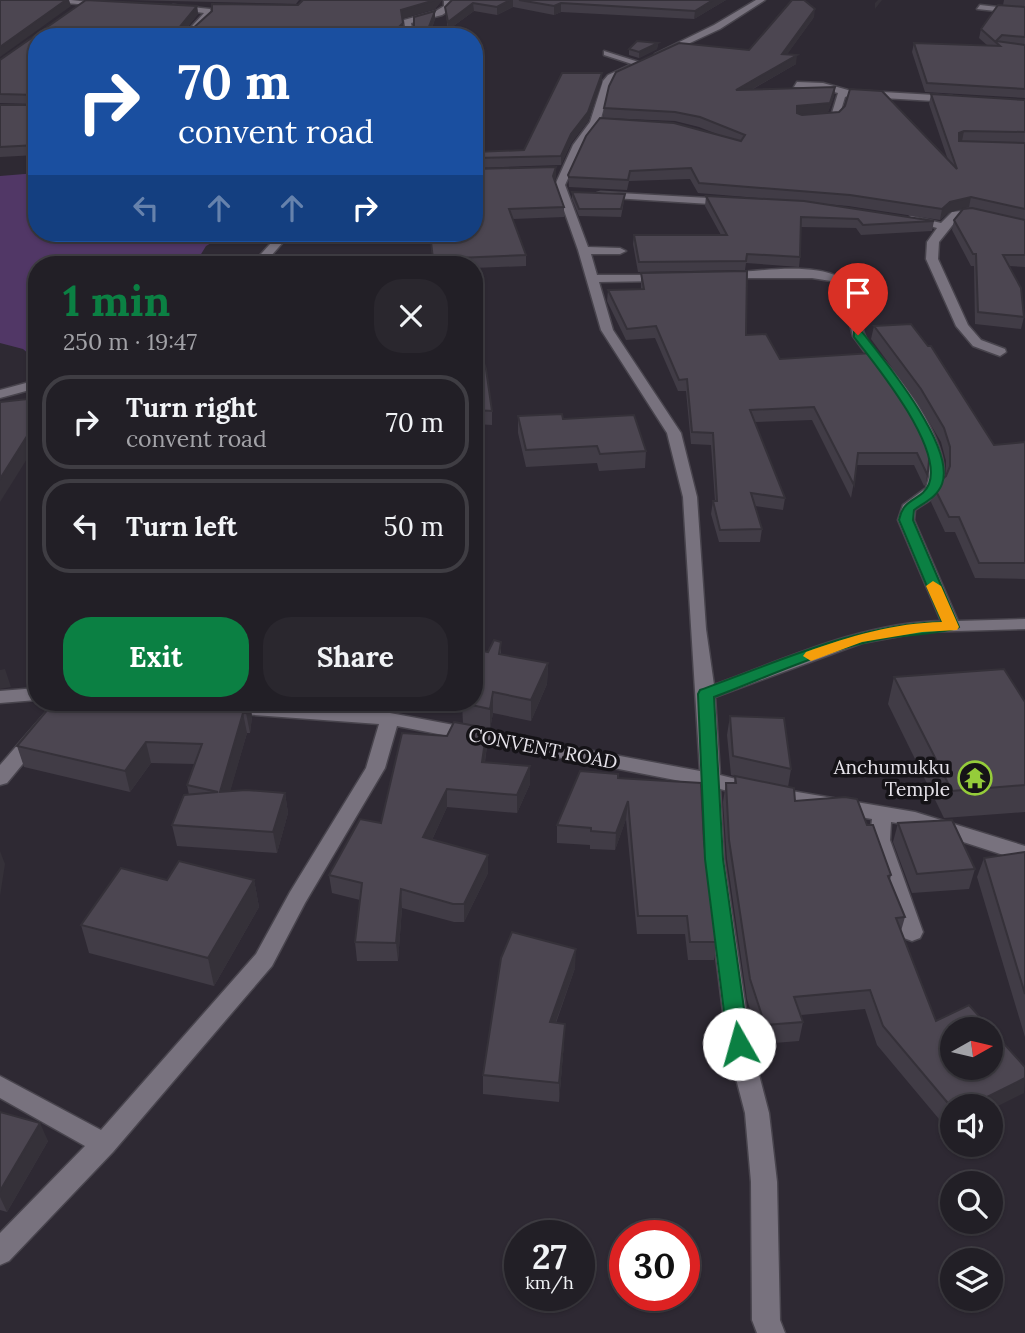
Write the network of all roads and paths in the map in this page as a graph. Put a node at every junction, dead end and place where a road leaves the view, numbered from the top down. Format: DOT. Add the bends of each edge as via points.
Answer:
graph roads {
  1 [pos="31,0"];
  2 [pos="464,0"];
  3 [pos="761,0"];
  4 [pos="445,1"];
  5 [pos="85,4"];
  6 [pos="110,4"];
  7 [pos="160,6"];
  8 [pos="980,7"];
  9 [pos="198,8"];
  10 [pos="218,8"];
  11 [pos="76,10"];
  12 [pos="1025,12"];
  13 [pos="195,28"];
  14 [pos="409,28"];
  15 [pos="607,53"];
  16 [pos="641,64"];
  17 [pos="797,85"];
  18 [pos="849,93"];
  19 [pos="959,99"];
  20 [pos="801,119"];
  21 [pos="589,195"];
  22 [pos="741,203"];
  23 [pos="901,217"];
  24 [pos="1025,226"];
  25 [pos="945,227"];
  26 [pos="278,242"];
  27 [pos="584,250"];
  28 [pos="620,251"];
  29 [pos="265,256"];
  30 [pos="712,277"];
  31 [pos="672,278"];
  32 [pos="593,279"];
  33 [pos="1000,352"];
  34 [pos="28,386"];
  35 [pos="0,394"];
  36 [pos="1025,624"];
  37 [pos="952,627"];
  38 [pos="706,694"];
  39 [pos="28,695"];
  40 [pos="0,698"];
  41 [pos="57,711"];
  42 [pos="281,711"];
  43 [pos="390,719"];
  44 [pos="0,778"];
  45 [pos="710,780"];
  46 [pos="882,814"];
  47 [pos="1025,854"];
  48 [pos="912,932"];
  49 [pos="0,1086"];
  50 [pos="104,1144"];
  51 [pos="0,1252"];
  52 [pos="771,1333"];
  1 -- 5 [label="street"];
  2 -- 4 [label="street"];
  3 -- 16 [label="street"];
  4 -- 14 [label="street" via="448,7 407,22"];
  5 -- 6 [label="street"];
  5 -- 11 [label="street"];
  7 -- 9 [label="street"];
  8 -- 12 [label="street"];
  9 -- 10 [label="street"];
  9 -- 13 [label="street" via="208,15"];
  15 -- 16 [label="street"];
  16 -- 27 [label="street" via="607,81 601,123 559,171"];
  17 -- 18 [label="street"];
  18 -- 19 [label="street"];
  18 -- 20 [label="street" via="841,95 833,118"];
  21 -- 22 [label="street"];
  23 -- 25 [label="street"];
  24 -- 25 [label="street" via="965,213 954,215"];
  25 -- 33 [label="street" via="933,242 932,259 962,326 977,343"];
  26 -- 29 [label="street"];
  27 -- 28 [label="street"];
  27 -- 32 [label="street"];
  30 -- 37 [label="street" via="816,275 843,284 858,335 894,380 933,448 937,481 931,492 908,508 906,520"];
  31 -- 32 [label="street"];
  32 -- 38 [label="street" via="607,330 674,433 690,497"];
  34 -- 35 [label="street"];
  36 -- 37 [label="street"];
  37 -- 38 [label="street" via="922,627 859,638"];
  38 -- 45 [label="street"];
  39 -- 40 [label="street"];
  41 -- 44 [label="street"];
  42 -- 43 [label="street, CONVENT ROAD"];
  43 -- 45 [label="street, CONVENT ROAD"];
  43 -- 50 [label="street" via="375,768 264,960"];
  45 -- 46 [label="street, CONVENT ROAD"];
  45 -- 52 [label="street" via="714,859 739,1044 757,1113 764,1182 766,1320"];
  46 -- 47 [label="street, CONVENT ROAD" via="915,819"];
  46 -- 48 [label="street" via="880,841"];
  49 -- 50 [label="street"];
  50 -- 51 [label="street"];
}
